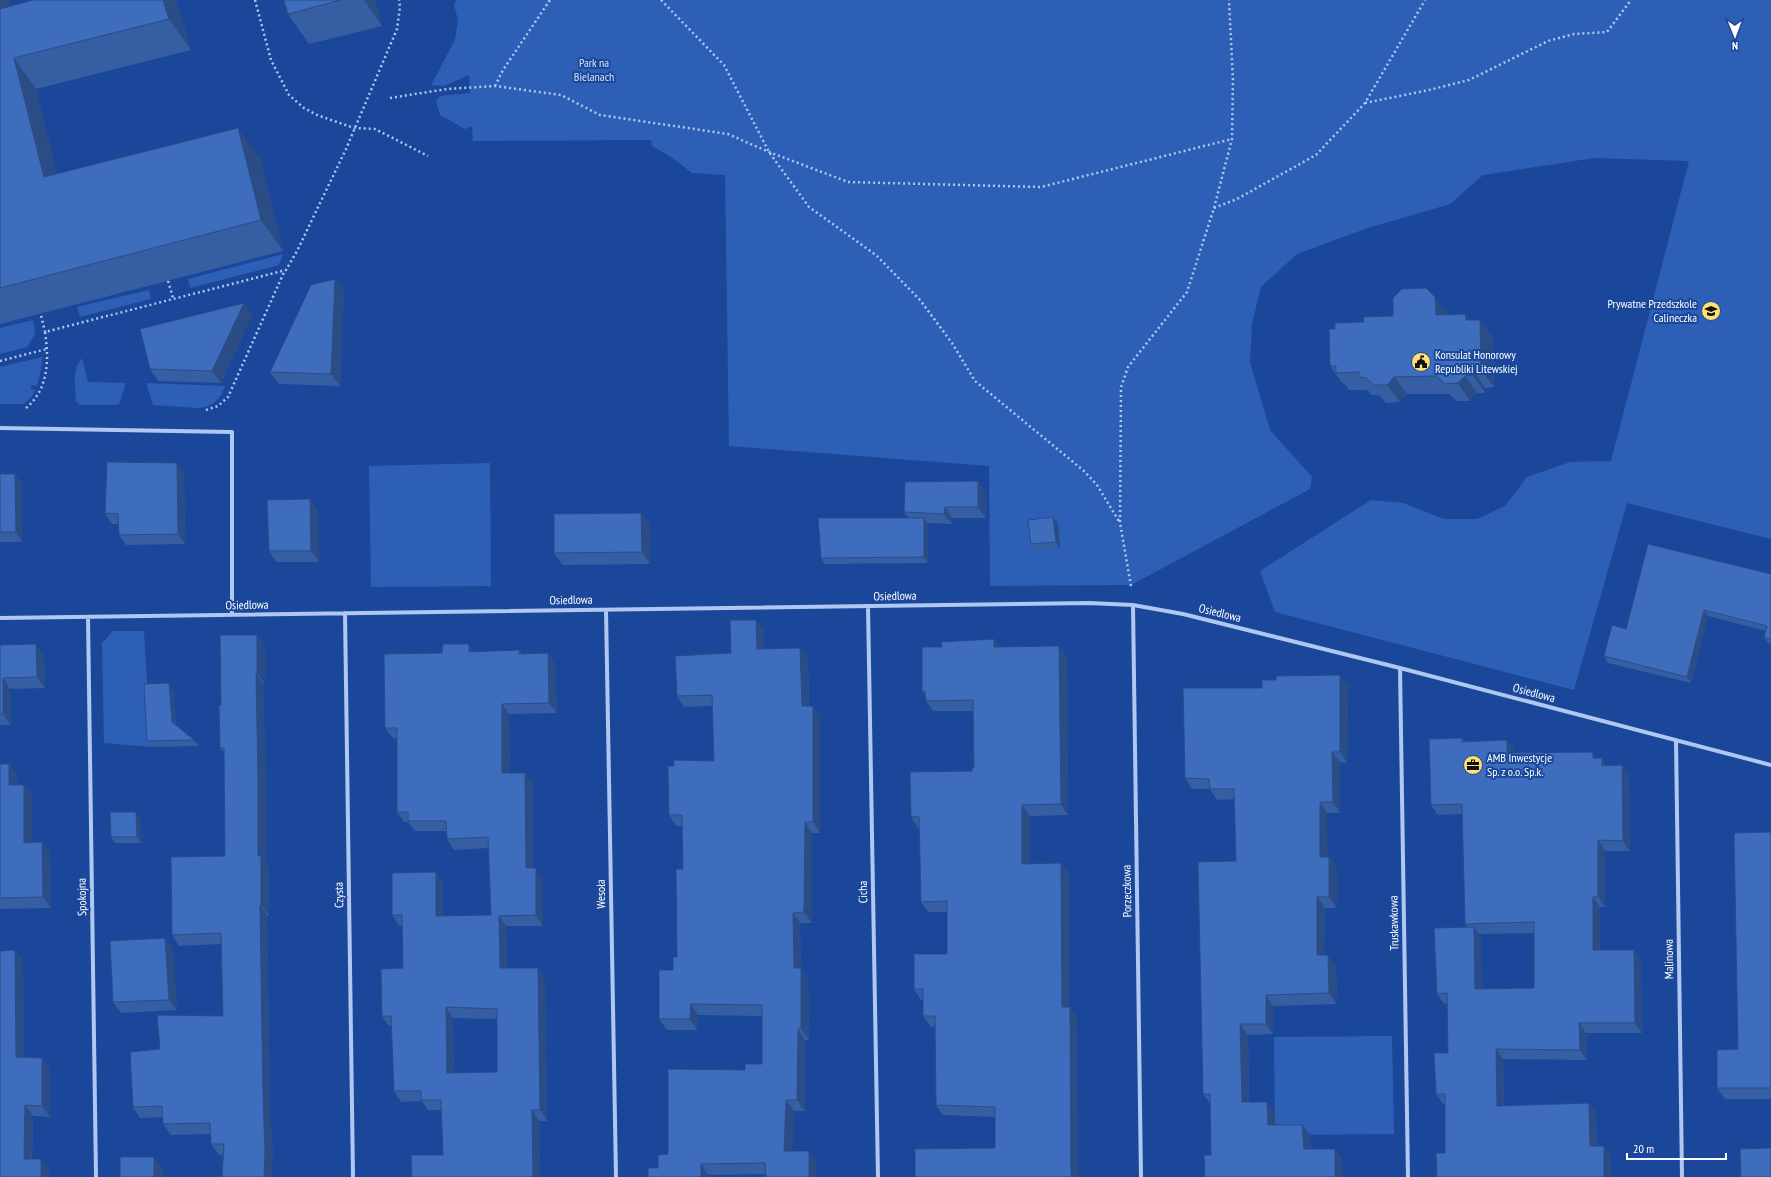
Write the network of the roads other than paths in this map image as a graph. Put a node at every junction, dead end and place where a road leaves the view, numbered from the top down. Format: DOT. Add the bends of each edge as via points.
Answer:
graph roads {
  1 [pos="0,428"];
  2 [pos="1133,605"];
  3 [pos="868,606"];
  4 [pos="606,610"];
  5 [pos="344,613"];
  6 [pos="232,615"];
  7 [pos="88,617"];
  8 [pos="0,618"];
  9 [pos="1400,668"];
  10 [pos="1676,740"];
  11 [pos="1771,765"];
  12 [pos="96,1177"];
  13 [pos="353,1177"];
  14 [pos="616,1177"];
  15 [pos="878,1177"];
  16 [pos="1141,1177"];
  17 [pos="1408,1177"];
  18 [pos="1682,1177"];
  1 -- 6 [label="street" via="232,432"];
  2 -- 3 [label="street, Osiedlowa" via="1089,603"];
  2 -- 9 [label="street, Osiedlowa" via="1170,611"];
  2 -- 16 [label="street, Porzeczkowa"];
  3 -- 4 [label="street, Osiedlowa"];
  3 -- 15 [label="street, Cicha"];
  4 -- 5 [label="street, Osiedlowa"];
  4 -- 14 [label="street, Wesoła"];
  5 -- 6 [label="street, Osiedlowa"];
  5 -- 13 [label="street, Czysta"];
  6 -- 7 [label="street, Osiedlowa"];
  7 -- 8 [label="street, Osiedlowa"];
  7 -- 12 [label="street, Spokojna"];
  9 -- 10 [label="street, Osiedlowa"];
  9 -- 17 [label="street, Truskawkowa"];
  10 -- 11 [label="street, Osiedlowa"];
  10 -- 18 [label="street, Malinowa"];
}
